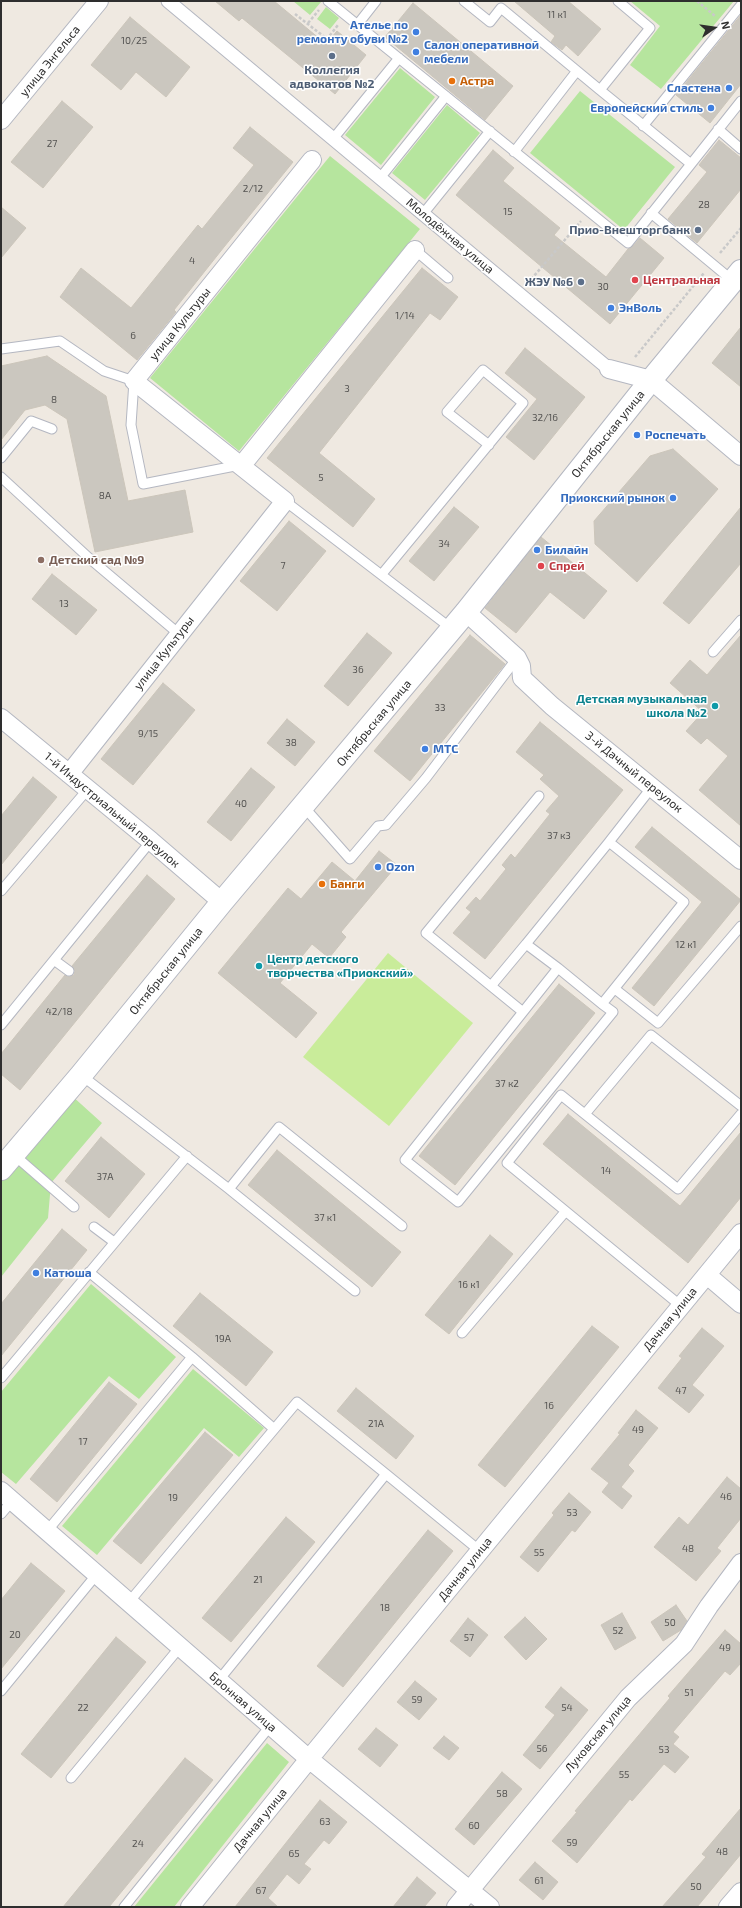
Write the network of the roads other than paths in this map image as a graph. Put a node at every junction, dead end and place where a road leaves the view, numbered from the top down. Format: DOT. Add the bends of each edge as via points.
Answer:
graph roads {
  1 [pos="99,1"];
  2 [pos="168,1"];
  3 [pos="376,1"];
  4 [pos="464,1"];
  5 [pos="618,1"];
  6 [pos="325,4"];
  7 [pos="741,4"];
  8 [pos="358,24"];
  9 [pos="399,58"];
  10 [pos="576,72"];
  11 [pos="600,90"];
  12 [pos="446,96"];
  13 [pos="741,100"];
  14 [pos="1,120"];
  15 [pos="643,126"];
  16 [pos="718,129"];
  17 [pos="490,131"];
  18 [pos="333,139"];
  19 [pos="741,149"];
  20 [pos="514,152"];
  21 [pos="312,160"];
  22 [pos="691,164"];
  23 [pos="380,178"];
  24 [pos="651,213"];
  25 [pos="423,214"];
  26 [pos="415,250"];
  27 [pos="737,276"];
  28 [pos="448,278"];
  29 [pos="1,349"];
  30 [pos="616,371"];
  31 [pos="651,380"];
  32 [pos="134,381"];
  33 [pos="52,429"];
  34 [pos="489,445"];
  35 [pos="741,456"];
  36 [pos="1,458"];
  37 [pos="242,465"];
  38 [pos="1,477"];
  39 [pos="285,501"];
  40 [pos="382,574"];
  41 [pos="466,612"];
  42 [pos="741,620"];
  43 [pos="452,629"];
  44 [pos="179,634"];
  45 [pos="713,652"];
  46 [pos="517,658"];
  47 [pos="1,718"];
  48 [pos="69,774"];
  49 [pos="652,787"];
  50 [pos="88,789"];
  51 [pos="538,796"];
  52 [pos="304,807"];
  53 [pos="151,841"];
  54 [pos="609,842"];
  55 [pos="741,860"];
  56 [pos="1,891"];
  57 [pos="222,902"];
  58 [pos="741,926"];
  59 [pos="526,944"];
  60 [pos="54,960"];
  61 [pos="558,968"];
  62 [pos="68,971"];
  63 [pos="491,986"];
  64 [pos="615,988"];
  65 [pos="602,1004"];
  66 [pos="522,1012"];
  67 [pos="1,1025"];
  68 [pos="81,1075"];
  69 [pos="741,1106"];
  70 [pos="585,1114"];
  71 [pos="741,1114"];
  72 [pos="187,1156"];
  73 [pos="7,1162"];
  74 [pos="229,1188"];
  75 [pos="74,1207"];
  76 [pos="565,1212"];
  77 [pos="402,1226"];
  78 [pos="94,1227"];
  79 [pos="741,1233"];
  80 [pos="114,1242"];
  81 [pos="89,1272"];
  82 [pos="707,1275"];
  83 [pos="355,1291"];
  84 [pos="741,1304"];
  85 [pos="681,1306"];
  86 [pos="462,1333"];
  87 [pos="192,1357"];
  88 [pos="1,1378"];
  89 [pos="274,1428"];
  90 [pos="386,1474"];
  91 [pos="5,1502"];
  92 [pos="47,1531"];
  93 [pos="480,1550"];
  94 [pos="741,1563"];
  95 [pos="97,1574"];
  96 [pos="129,1602"];
  97 [pos="180,1647"];
  98 [pos="219,1680"];
  99 [pos="1,1691"];
  100 [pos="271,1726"];
  101 [pos="309,1759"];
  102 [pos="71,1778"];
  103 [pos="470,1890"];
  104 [pos="741,1892"];
  105 [pos="124,1907"];
  106 [pos="190,1907"];
  107 [pos="456,1907"];
  108 [pos="490,1907"];
  109 [pos="728,1907"];
  1 -- 14 [label="street, улица Энгельса"];
  2 -- 18 [label="street, Молодёжная улица"];
  3 -- 8 [label="lane"];
  4 -- 10 [label="lane" via="490,22 501,8"];
  5 -- 11 [label="lane" via="650,28"];
  6 -- 8 [label="lane"];
  7 -- 15 [label="lane"];
  8 -- 9 [label="lane"];
  9 -- 12 [label="lane"];
  9 -- 18 [label="lane"];
  10 -- 11 [label="lane"];
  10 -- 20 [label="lane"];
  11 -- 15 [label="lane"];
  12 -- 17 [label="lane"];
  12 -- 23 [label="lane"];
  13 -- 16 [label="lane"];
  15 -- 22 [label="lane"];
  16 -- 19 [label="lane"];
  16 -- 22 [label="lane"];
  17 -- 20 [label="lane"];
  17 -- 25 [label="lane"];
  18 -- 23 [label="street, Молодёжная улица"];
  20 -- 24 [label="lane" via="628,243"];
  21 -- 32 [label="street, улица Культуры"];
  22 -- 24 [label="lane"];
  23 -- 25 [label="street, Молодёжная улица"];
  24 -- 27 [label="lane" via="712,263"];
  25 -- 30 [label="street, Молодёжная улица"];
  26 -- 28 [label="lane"];
  26 -- 37 [label="street"];
  27 -- 31 [label="main road, Октябрьская улица"];
  29 -- 32 [label="lane" via="60,340 104,372"];
  30 -- 31 [label="street, Молодёжная улица"];
  31 -- 35 [label="street, Молодёжная улица"];
  31 -- 41 [label="main road, Октябрьская улица"];
  32 -- 37 [label="street"];
  32 -- 37 [label="lane" via="131,425 142,484"];
  33 -- 36 [label="lane" via="31,421"];
  34 -- 34 [label="lane" via="523,403 483,370 447,412"];
  34 -- 40 [label="lane"];
  37 -- 39 [label="street"];
  38 -- 44 [label="lane" via="89,558"];
  39 -- 40 [label="lane"];
  39 -- 44 [label="street, улица Культуры"];
  40 -- 43 [label="lane"];
  41 -- 43 [label="main road, Октябрьская улица"];
  41 -- 46 [label="street"];
  42 -- 45 [label="lane"];
  43 -- 52 [label="main road, Октябрьская улица"];
  44 -- 48 [label="street, улица Культуры"];
  46 -- 49 [label="street, 3-й Дачный переулок" via="522,678 552,706"];
  46 -- 52 [label="lane" via="426,778 386,825 378,826 350,858"];
  47 -- 48 [label="street, 1-й Индустриальный переулок"];
  48 -- 50 [label="street, 1-й Индустриальный переулок"];
  49 -- 54 [label="lane"];
  49 -- 55 [label="street, 3-й Дачный переулок"];
  50 -- 53 [label="street, 1-й Индустриальный переулок"];
  50 -- 56 [label="lane"];
  51 -- 63 [label="lane" via="426,933"];
  52 -- 57 [label="main road, Октябрьская улица"];
  53 -- 57 [label="street, 1-й Индустриальный переулок"];
  53 -- 60 [label="lane"];
  54 -- 59 [label="lane"];
  54 -- 64 [label="lane" via="684,902"];
  57 -- 68 [label="main road, Октябрьская улица"];
  58 -- 64 [label="lane" via="658,1022"];
  59 -- 61 [label="lane"];
  59 -- 63 [label="lane"];
  60 -- 62 [label="lane"];
  60 -- 67 [label="lane"];
  61 -- 65 [label="lane"];
  61 -- 66 [label="lane"];
  63 -- 66 [label="lane"];
  64 -- 65 [label="lane"];
  65 -- 66 [label="lane" via="613,1012 458,1202 406,1160"];
  68 -- 72 [label="lane"];
  68 -- 73 [label="main road, Октябрьская улица"];
  69 -- 70 [label="lane" via="651,1035"];
  70 -- 71 [label="lane" via="678,1189"];
  70 -- 76 [label="lane" via="561,1095 507,1163"];
  72 -- 74 [label="lane"];
  72 -- 80 [label="lane"];
  73 -- 75 [label="lane"];
  74 -- 77 [label="lane" via="279,1127"];
  74 -- 83 [label="lane"];
  76 -- 85 [label="lane"];
  76 -- 86 [label="lane"];
  78 -- 80 [label="lane"];
  79 -- 82 [label="street, Дачная улица"];
  80 -- 81 [label="lane"];
  81 -- 87 [label="lane"];
  81 -- 88 [label="lane"];
  82 -- 84 [label="street"];
  82 -- 85 [label="street, Дачная улица"];
  85 -- 93 [label="street, Дачная улица"];
  87 -- 89 [label="lane"];
  87 -- 92 [label="lane"];
  89 -- 90 [label="lane" via="297,1402"];
  89 -- 96 [label="lane"];
  90 -- 93 [label="lane"];
  90 -- 98 [label="lane"];
  91 -- 92 [label="street, Бронная улица"];
  92 -- 95 [label="street, Бронная улица"];
  93 -- 101 [label="street, Дачная улица"];
  94 -- 103 [label="street, Луковская улица" via="708,1606 684,1644 628,1698"];
  95 -- 96 [label="street, Бронная улица"];
  95 -- 99 [label="lane"];
  96 -- 97 [label="street, Бронная улица"];
  97 -- 98 [label="street, Бронная улица"];
  97 -- 102 [label="lane"];
  98 -- 100 [label="street, Бронная улица"];
  100 -- 101 [label="street, Бронная улица"];
  100 -- 105 [label="lane"];
  101 -- 103 [label="street, Бронная улица"];
  101 -- 106 [label="street, Дачная улица"];
  103 -- 107 [label="street, Луковская улица"];
  103 -- 108 [label="street, Бронная улица"];
  104 -- 109 [label="street"];
}
